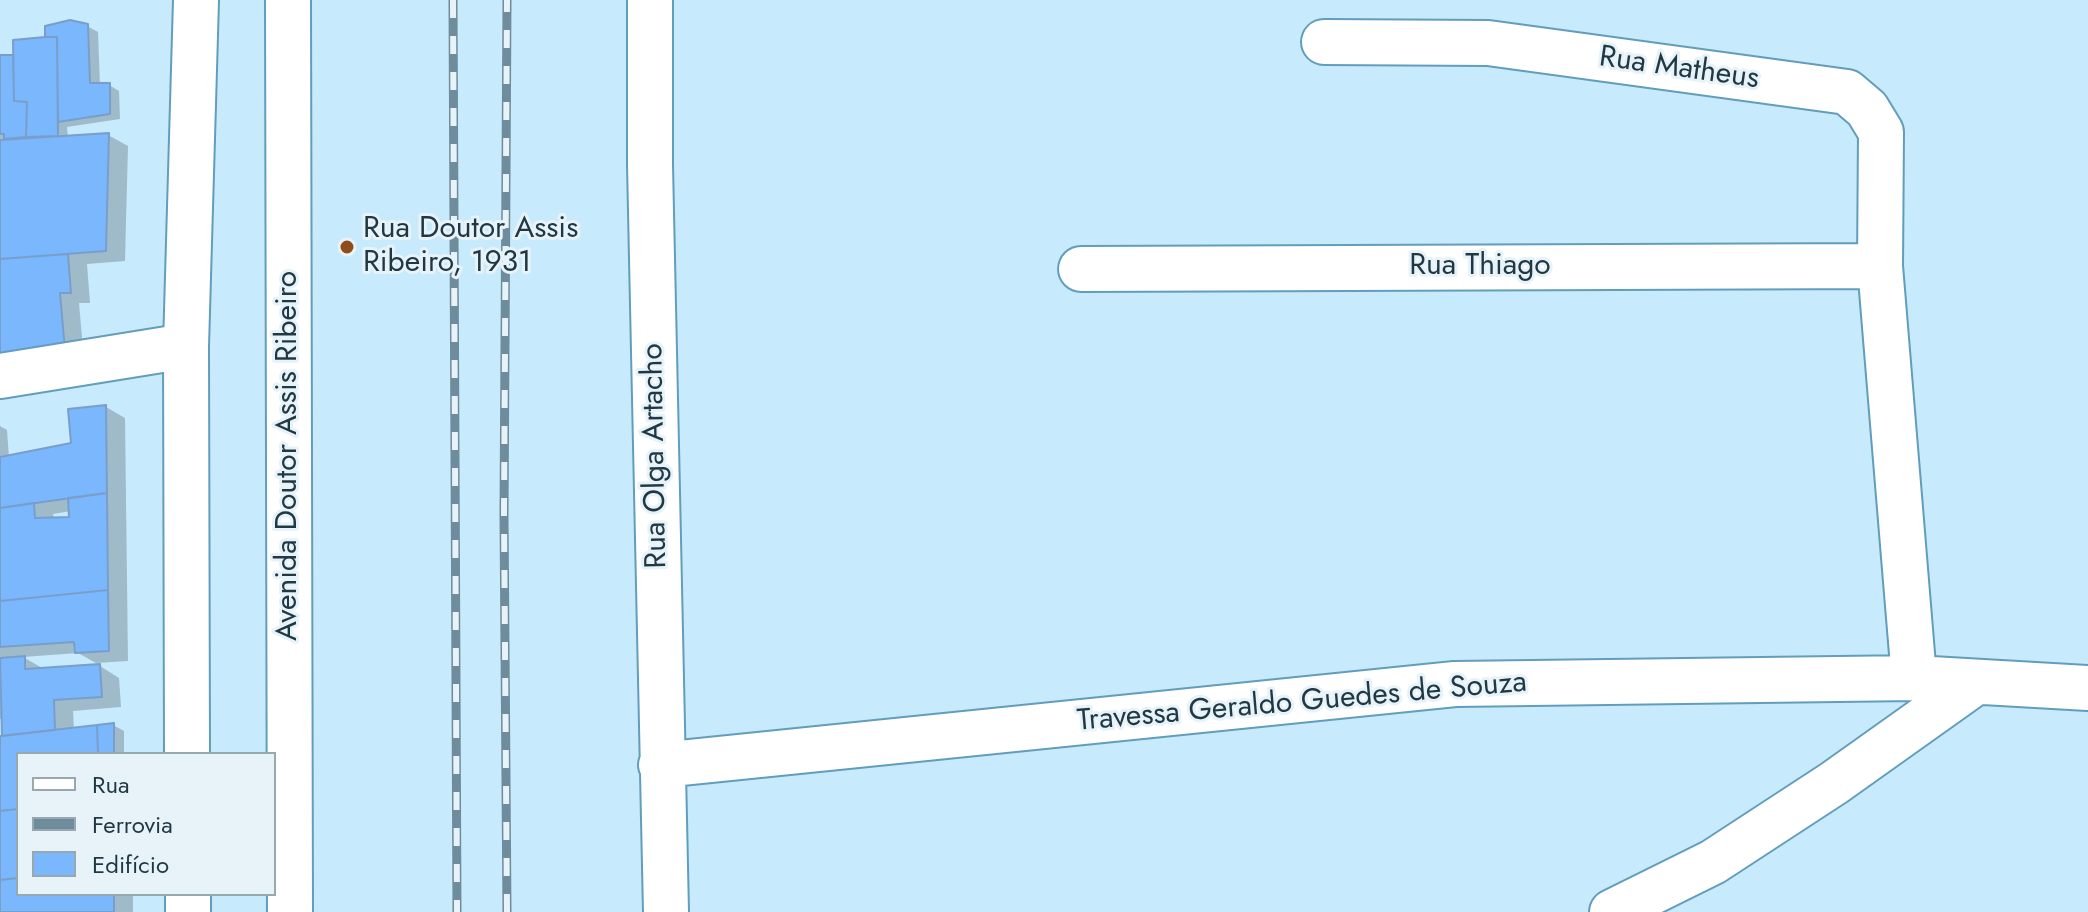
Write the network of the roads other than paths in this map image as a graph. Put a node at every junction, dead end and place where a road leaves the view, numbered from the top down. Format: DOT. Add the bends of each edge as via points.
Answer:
graph roads {
  1 [pos="196,0"];
  2 [pos="288,0"];
  3 [pos="650,0"];
  4 [pos="1324,42"];
  5 [pos="1880,266"];
  6 [pos="1081,269"];
  7 [pos="186,346"];
  8 [pos="0,376"];
  9 [pos="1914,678"];
  10 [pos="1976,682"];
  11 [pos="2088,688"];
  12 [pos="187,752"];
  13 [pos="661,765"];
  14 [pos="290,912"];
  15 [pos="666,912"];
  16 [pos="1612,912"];
  1 -- 7 [label="street"];
  2 -- 14 [label="street, Avenida Doutor Assis Ribeiro"];
  3 -- 13 [label="street, Rua Olga Artacho"];
  4 -- 5 [label="street, Rua Matheus" via="1488,43 1847,92 1867,109 1881,132"];
  5 -- 6 [label="street, Rua Thiago"];
  5 -- 9 [label="street, Rua Matheus"];
  7 -- 8 [label="street"];
  7 -- 12 [label="street"];
  9 -- 10 [label="street, Travessa Geraldo Guedes de Souza"];
  9 -- 13 [label="street, Travessa Geraldo Guedes de Souza" via="1455,684"];
  10 -- 11 [label="street, Travessa Geraldo Guedes de Souza"];
  10 -- 16 [label="street" via="1713,862"];
  13 -- 15 [label="street, Rua Olga Artacho"];
}
